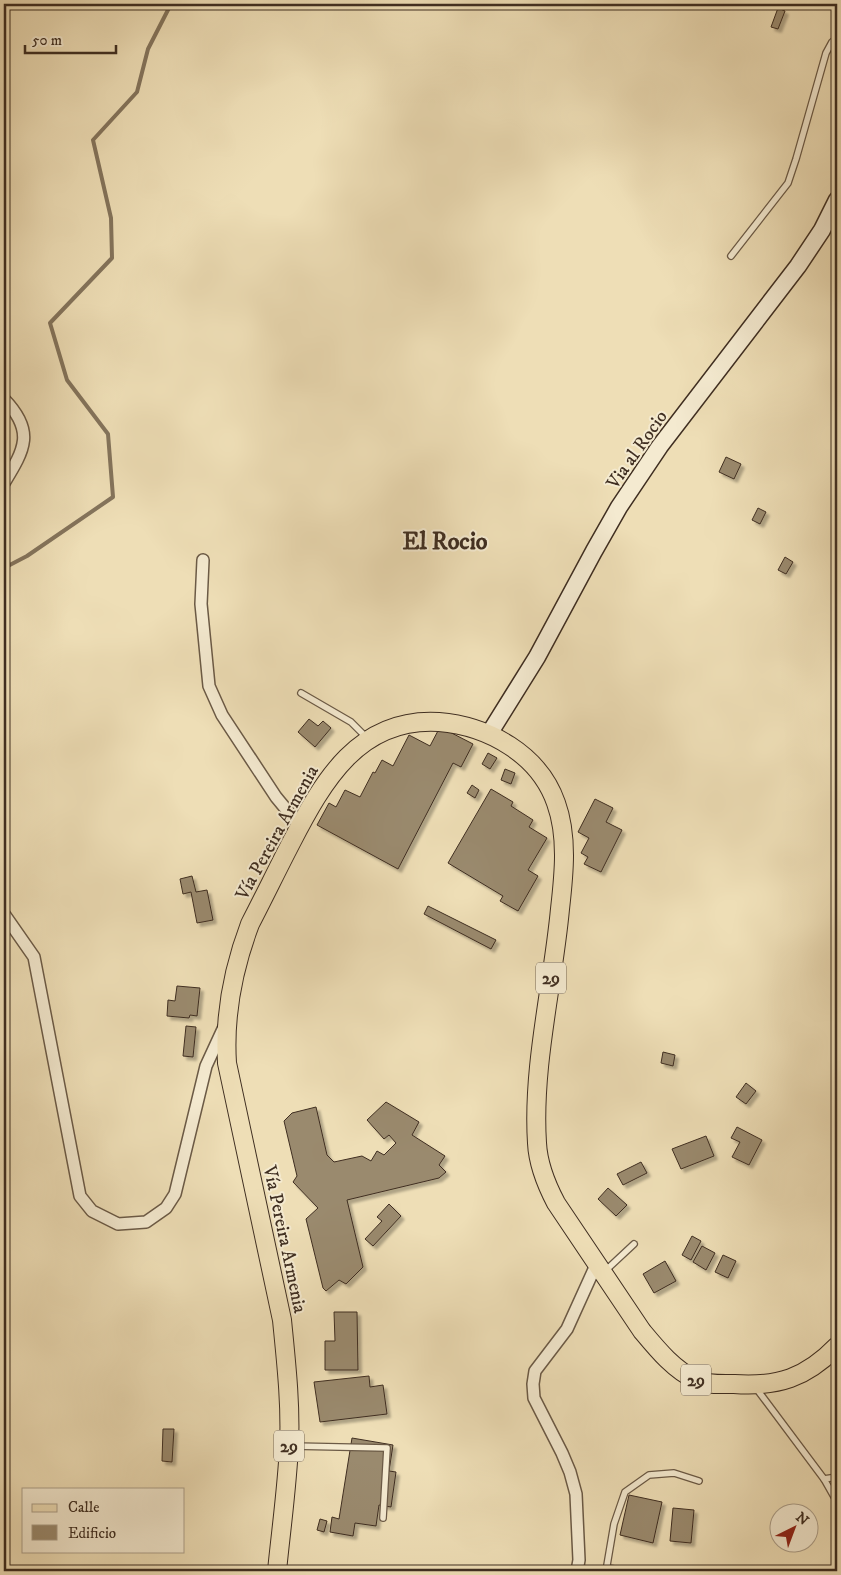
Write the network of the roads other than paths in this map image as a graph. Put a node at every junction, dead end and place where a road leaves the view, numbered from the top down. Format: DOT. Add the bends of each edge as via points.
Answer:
graph roads {
  1 [pos="837,38"];
  2 [pos="837,200"];
  3 [pos="731,256"];
  4 [pos="4,399"];
  5 [pos="4,483"];
  6 [pos="203,560"];
  7 [pos="301,693"];
  8 [pos="489,734"];
  9 [pos="369,740"];
  10 [pos="300,826"];
  11 [pos="4,914"];
  12 [pos="226,1021"];
  13 [pos="634,1244"];
  14 [pos="600,1269"];
  15 [pos="837,1346"];
  16 [pos="754,1386"];
  17 [pos="289,1446"];
  18 [pos="837,1477"];
  19 [pos="824,1479"];
  20 [pos="699,1481"];
  21 [pos="837,1502"];
  22 [pos="383,1518"];
  23 [pos="607,1569"];
  24 [pos="277,1571"];
  25 [pos="577,1571"];
  26 [pos="630,1571"];
  1 -- 3 [label="lane" via="826,53 788,183"];
  2 -- 8 [label="main road, Via al Rocio" via="798,266 660,446 620,507 533,664"];
  4 -- 5 [label="street" via="23,426 24,440 17,462"];
  6 -- 10 [label="street" via="201,604 209,686 227,723 276,797"];
  7 -- 9 [label="lane" via="351,722"];
  8 -- 9 [label="main road, Vía Pereira Armenia / 29" via="470,727 411,723 391,728"];
  8 -- 14 [label="main road, Vía Pereira Armenia / 29" via="518,751 538,772 556,802 561,822 564,875 541,1054 536,1107 537,1145 549,1189"];
  9 -- 10 [label="main road, Vía Pereira Armenia / 29" via="332,772"];
  10 -- 12 [label="main road, Vía Pereira Armenia / 29" via="245,937 231,987"];
  11 -- 12 [label="street" via="34,957 80,1196 92,1211 118,1224 146,1222 166,1208 175,1194 206,1066"];
  12 -- 17 [label="main road, Vía Pereira Armenia / 29" via="227,1063 282,1320"];
  13 -- 14 [label="lane"];
  14 -- 16 [label="main road, Vía Pereira Armenia / 29" via="654,1346 681,1370 697,1380"];
  14 -- 25 [label="street" via="567,1329 534,1371 533,1384 534,1398 570,1472 576,1494 580,1560"];
  15 -- 16 [label="main road, Vía Pereira Armenia / 29" via="796,1377"];
  16 -- 19 [label="lane"];
  17 -- 22 [label="lane" via="387,1448"];
  17 -- 24 [label="main road, Vía Pereira Armenia / 29"];
  18 -- 19 [label="lane"];
  19 -- 21 [label="lane"];
  20 -- 23 [label="lane" via="674,1473 650,1475 625,1492 614,1524"];
  23 -- 26 [label="lane"];
}
